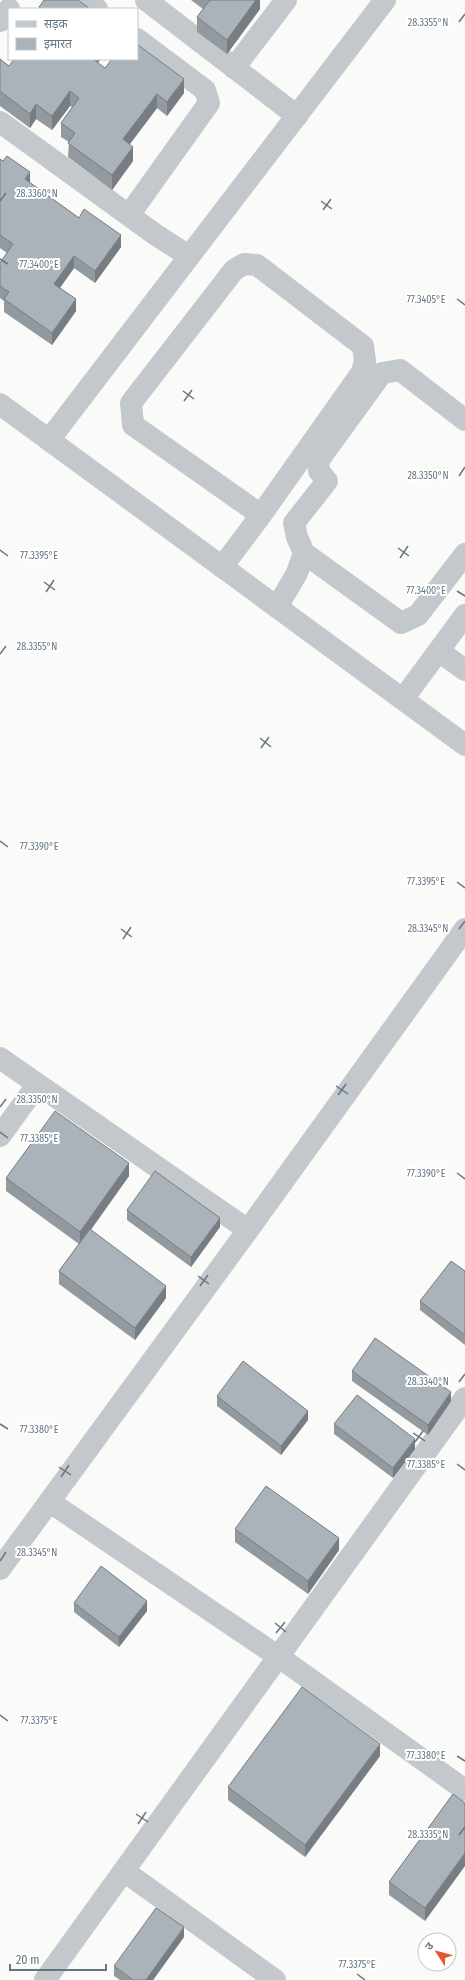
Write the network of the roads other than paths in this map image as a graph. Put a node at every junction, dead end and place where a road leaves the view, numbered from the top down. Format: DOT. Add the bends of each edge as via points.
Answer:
graph roads {
  1 [pos="16,0"];
  2 [pos="85,0"];
  3 [pos="146,0"];
  4 [pos="286,0"];
  5 [pos="385,0"];
  6 [pos="10,8"];
  7 [pos="96,8"];
  8 [pos="8,10"];
  9 [pos="0,21"];
  10 [pos="138,40"];
  11 [pos="234,68"];
  12 [pos="296,116"];
  13 [pos="0,122"];
  14 [pos="129,215"];
  15 [pos="189,256"];
  16 [pos="0,404"];
  17 [pos="465,420"];
  18 [pos="49,440"];
  19 [pos="261,515"];
  20 [pos="304,553"];
  21 [pos="465,554"];
  22 [pos="222,567"];
  23 [pos="277,607"];
  24 [pos="465,615"];
  25 [pos="439,651"];
  26 [pos="465,670"];
  27 [pos="403,699"];
  28 [pos="465,745"];
  29 [pos="465,929"];
  30 [pos="0,1058"];
  31 [pos="37,1085"];
  32 [pos="0,1136"];
  33 [pos="248,1230"];
  34 [pos="465,1398"];
  35 [pos="50,1502"];
  36 [pos="0,1569"];
  37 [pos="278,1657"];
  38 [pos="465,1790"];
  39 [pos="124,1871"];
  40 [pos="45,1980"];
  41 [pos="275,1980"];
  1 -- 6 [label="street"];
  2 -- 7 [label="street"];
  3 -- 11 [label="street"];
  4 -- 11 [label="street"];
  5 -- 12 [label="street"];
  8 -- 9 [label="street"];
  10 -- 14 [label="street" via="205,90 209,103"];
  11 -- 12 [label="street"];
  12 -- 15 [label="street"];
  13 -- 14 [label="street"];
  14 -- 15 [label="street"];
  15 -- 18 [label="street"];
  16 -- 18 [label="street"];
  17 -- 20 [label="street" via="400,370 382,373 318,461 319,471 327,481 294,523"];
  18 -- 22 [label="street"];
  19 -- 19 [label="street" via="362,372 365,361 364,346 257,265 244,264 234,270 131,403 131,413 133,425"];
  19 -- 22 [label="street"];
  20 -- 21 [label="street" via="401,623 418,615"];
  20 -- 23 [label="street" via="297,573"];
  22 -- 23 [label="street"];
  23 -- 27 [label="street"];
  24 -- 25 [label="street"];
  25 -- 26 [label="street"];
  25 -- 27 [label="street"];
  27 -- 28 [label="street"];
  29 -- 33 [label="street"];
  30 -- 31 [label="street"];
  31 -- 32 [label="street"];
  31 -- 33 [label="street"];
  33 -- 35 [label="street"];
  34 -- 37 [label="street"];
  35 -- 36 [label="street"];
  35 -- 37 [label="street"];
  37 -- 38 [label="street"];
  37 -- 39 [label="street"];
  39 -- 40 [label="street"];
  39 -- 41 [label="street"];
}
